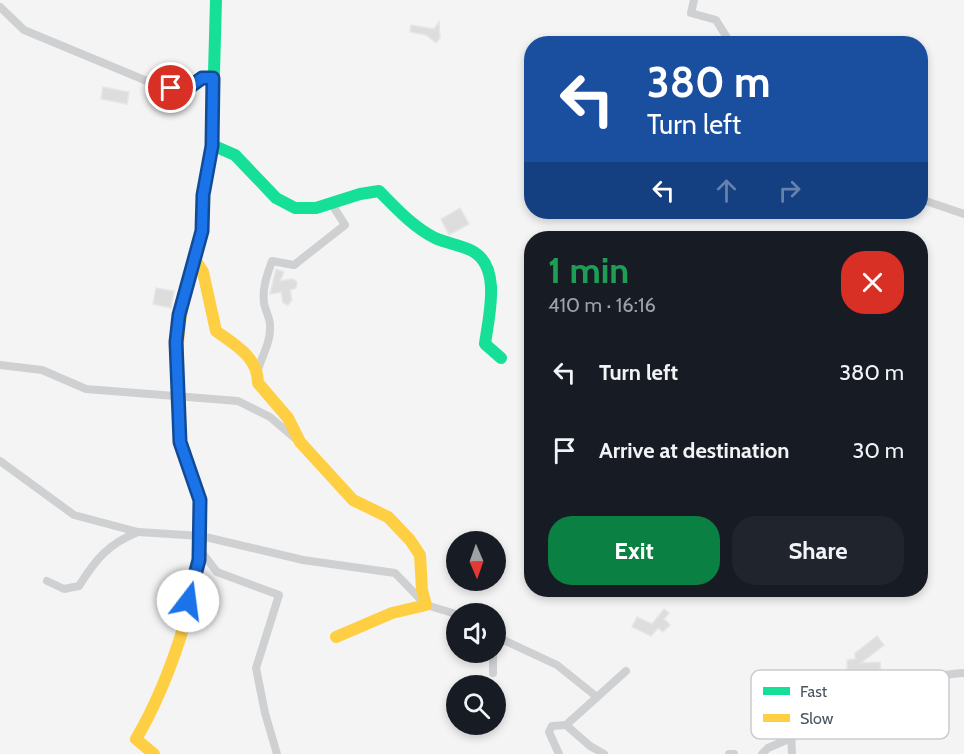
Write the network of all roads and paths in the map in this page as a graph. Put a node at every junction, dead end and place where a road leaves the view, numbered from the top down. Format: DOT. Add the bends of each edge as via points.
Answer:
graph roads {
  1 [pos="216,0"];
  2 [pos="694,0"];
  3 [pos="0,7"];
  4 [pos="726,36"];
  5 [pos="213,78"];
  6 [pos="212,146"];
  7 [pos="928,202"];
  8 [pos="331,203"];
  9 [pos="964,214"];
  10 [pos="194,258"];
  11 [pos="501,358"];
  12 [pos="0,364"];
  13 [pos="258,370"];
  14 [pos="178,395"];
  15 [pos="300,442"];
  16 [pos="0,461"];
  17 [pos="138,532"];
  18 [pos="201,536"];
  19 [pos="200,550"];
  20 [pos="46,581"];
  21 [pos="426,605"];
  22 [pos="446,611"];
  23 [pos="336,637"];
  24 [pos="506,641"];
  25 [pos="493,663"];
  26 [pos="626,671"];
  27 [pos="493,673"];
  28 [pos="964,674"];
  29 [pos="949,675"];
  30 [pos="597,697"];
  31 [pos="566,725"];
  32 [pos="789,739"];
  33 [pos="791,739"];
  34 [pos="154,754"];
  35 [pos="277,754"];
  36 [pos="559,754"];
  37 [pos="604,754"];
  38 [pos="729,754"];
  39 [pos="734,754"];
  40 [pos="762,754"];
  41 [pos="792,754"];
  1 -- 5 [label="street"];
  2 -- 4 [label="street" via="691,13 716,20"];
  3 -- 5 [label="street" via="24,30 159,86 184,91 202,78"];
  5 -- 6 [label="street"];
  6 -- 8 [label="street" via="237,155 270,194 291,207 306,209"];
  6 -- 10 [label="street" via="203,195 202,231"];
  7 -- 9 [label="street"];
  8 -- 11 [label="street" via="363,191 379,191 410,221 435,238 476,252 488,270 491,295 485,344"];
  8 -- 13 [label="street" via="345,225 294,265 272,261 264,283 270,325 266,353"];
  10 -- 13 [label="street" via="203,272 216,331 244,351"];
  10 -- 14 [label="street" via="179,315"];
  12 -- 14 [label="street" via="42,370 86,389"];
  13 -- 15 [label="street" via="258,383 288,418"];
  14 -- 15 [label="street" via="238,401 270,417"];
  14 -- 18 [label="street" via="180,442 200,500"];
  15 -- 21 [label="street" via="353,500 388,517 410,540 420,555"];
  16 -- 17 [label="street" via="74,516"];
  17 -- 18 [label="street"];
  17 -- 20 [label="street" via="117,540 95,561 79,586 64,589"];
  18 -- 19 [label="street"];
  18 -- 21 [label="street" via="303,560 395,573"];
  19 -- 34 [label="street" via="172,667 136,739"];
  19 -- 35 [label="street" via="217,572 279,595 256,668"];
  21 -- 22 [label="street"];
  21 -- 23 [label="street"];
  24 -- 30 [label="street" via="557,665"];
  25 -- 27 [label="street"];
  26 -- 30 [label="street"];
  28 -- 29 [label="street"];
  30 -- 31 [label="street"];
  31 -- 36 [label="street" via="552,726 549,732"];
  31 -- 37 [label="street"];
  32 -- 40 [label="street"];
  33 -- 41 [label="street"];
  38 -- 39 [label="street"];
}
